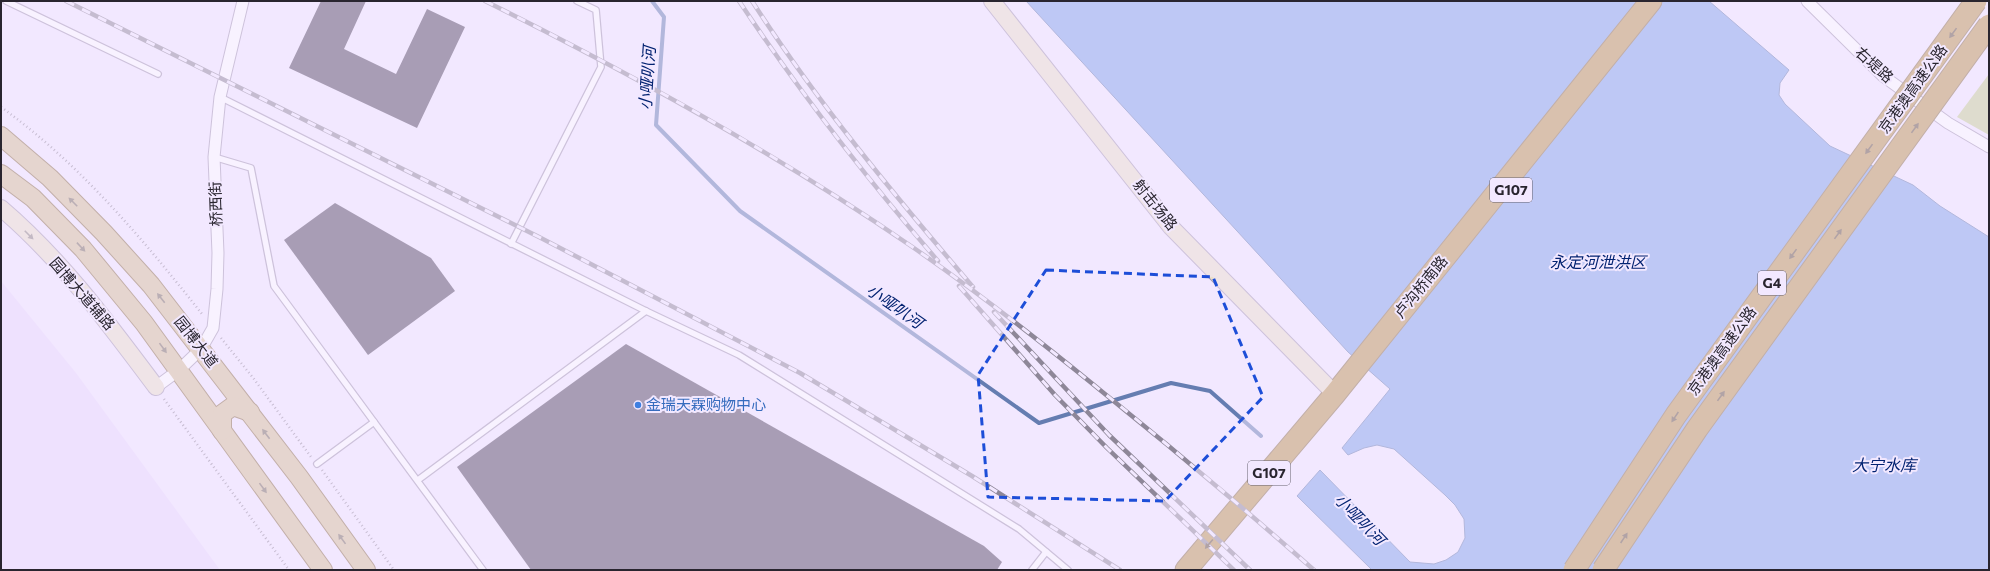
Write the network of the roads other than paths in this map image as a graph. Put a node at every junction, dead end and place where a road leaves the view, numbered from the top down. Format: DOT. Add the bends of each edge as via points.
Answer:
graph roads {
  1 [pos="6,1"];
  2 [pos="243,1"];
  3 [pos="577,1"];
  4 [pos="992,1"];
  5 [pos="1651,1"];
  6 [pos="1664,1"];
  7 [pos="1807,1"];
  8 [pos="1976,1"];
  9 [pos="1989,25"];
  10 [pos="158,74"];
  11 [pos="220,97"];
  12 [pos="1,136"];
  13 [pos="1989,147"];
  14 [pos="214,157"];
  15 [pos="1,174"];
  16 [pos="1,208"];
  17 [pos="511,244"];
  18 [pos="646,311"];
  19 [pos="201,349"];
  20 [pos="179,370"];
  21 [pos="1354,377"];
  22 [pos="156,387"];
  23 [pos="1335,394"];
  24 [pos="250,412"];
  25 [pos="374,422"];
  26 [pos="222,430"];
  27 [pos="317,464"];
  28 [pos="418,480"];
  29 [pos="1046,552"];
  30 [pos="323,570"];
  31 [pos="366,570"];
  32 [pos="484,570"];
  33 [pos="1032,570"];
  34 [pos="1068,570"];
  35 [pos="1186,570"];
  36 [pos="1206,570"];
  37 [pos="1574,570"];
  38 [pos="1603,570"];
  1 -- 10 [label="lane"];
  2 -- 11 [label="street, 桥西街"];
  3 -- 17 [label="lane" via="596,10 601,67"];
  4 -- 23 [label="street, 射击场路" via="1171,227"];
  5 -- 21 [label="highway, 卢沟桥南路 / G107"];
  6 -- 21 [label="highway, 卢沟桥南路 / G107"];
  7 -- 13 [label="street, 右堤路" via="1883,76 1948,123"];
  8 -- 37 [label="highway, 京港澳高速公路 / G4, one-way, bridge" via="1676,415"];
  38 -- 9 [label="highway, 京港澳高速公路 / G4, one-way, bridge" via="1697,429"];
  11 -- 14 [label="street, 桥西街"];
  11 -- 17 [label="lane"];
  19 -- 12 [label="main road, 园博大道, one-way" via="104,232 50,178"];
  14 -- 19 [label="street, 桥西街" via="217,289 213,328"];
  14 -- 25 [label="lane" via="251,168 274,286"];
  15 -- 20 [label="main road, 园博大道, one-way" via="33,198 83,249"];
  16 -- 22 [label="street, 园博大道辅路, one-way" via="51,257 98,309"];
  17 -- 18 [label="lane"];
  18 -- 28 [label="lane"];
  18 -- 29 [label="lane" via="738,355 1019,529"];
  19 -- 20 [label="street, 桥西街"];
  19 -- 24 [label="main road, 园博大道"];
  20 -- 22 [label="street, 桥西街"];
  20 -- 26 [label="main road, 园博大道"];
  21 -- 23 [label="highway, 卢沟桥南路 / G107"];
  21 -- 36 [label="highway, 卢沟桥南路 / G107"];
  23 -- 35 [label="highway, 卢沟桥南路 / G107, one-way"];
  24 -- 26 [label="main road" via="233,406 222,414"];
  31 -- 24 [label="main road, 园博大道, one-way"];
  25 -- 27 [label="lane"];
  25 -- 28 [label="lane"];
  26 -- 30 [label="main road, 园博大道, one-way"];
  28 -- 32 [label="lane"];
  29 -- 33 [label="lane"];
  29 -- 34 [label="lane"];
}
